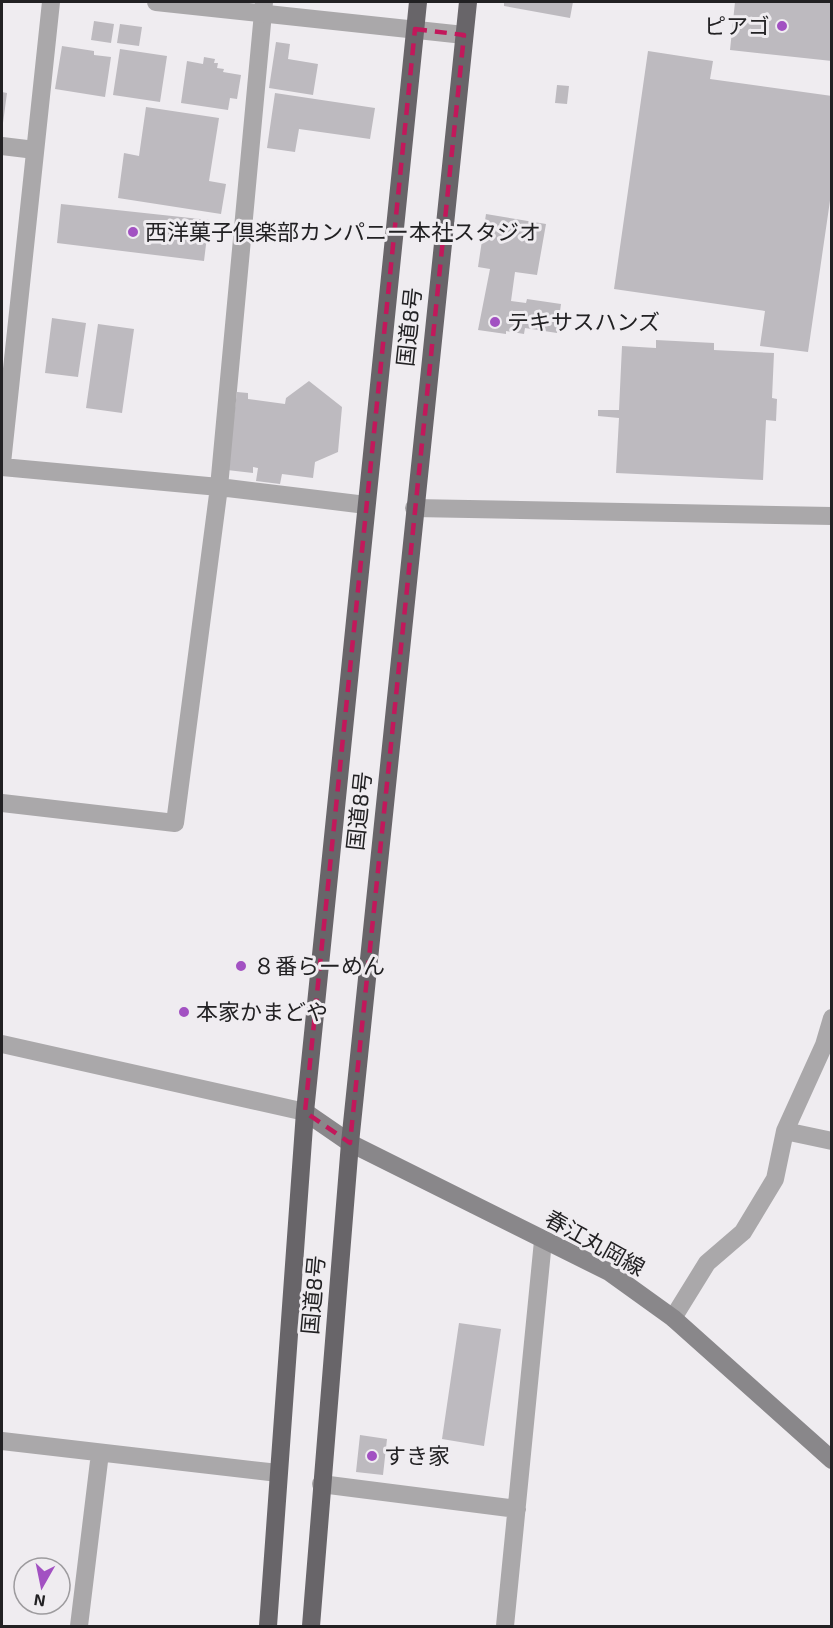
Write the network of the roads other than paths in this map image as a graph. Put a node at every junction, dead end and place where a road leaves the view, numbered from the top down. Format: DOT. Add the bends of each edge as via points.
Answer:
graph roads {
  1 [pos="51,2"];
  2 [pos="156,2"];
  3 [pos="418,2"];
  4 [pos="468,2"];
  5 [pos="263,8"];
  6 [pos="415,29"];
  7 [pos="464,35"];
  8 [pos="2,146"];
  9 [pos="35,150"];
  10 [pos="2,465"];
  11 [pos="219,487"];
  12 [pos="366,505"];
  13 [pos="414,508"];
  14 [pos="831,516"];
  15 [pos="2,803"];
  16 [pos="831,1018"];
  17 [pos="2,1044"];
  18 [pos="305,1112"];
  19 [pos="785,1131"];
  20 [pos="831,1141"];
  21 [pos="350,1143"];
  22 [pos="543,1241"];
  23 [pos="674,1318"];
  24 [pos="2,1441"];
  25 [pos="100,1453"];
  26 [pos="831,1460"];
  27 [pos="278,1473"];
  28 [pos="321,1484"];
  29 [pos="517,1509"];
  30 [pos="79,1626"];
  31 [pos="268,1626"];
  32 [pos="311,1626"];
  33 [pos="506,1626"];
  1 -- 9 [label="street"];
  2 -- 5 [label="street"];
  3 -- 6 [label="highway, 国道8号"];
  4 -- 7 [label="highway, 国道8号"];
  5 -- 6 [label="street"];
  5 -- 11 [label="street"];
  6 -- 7 [label="street"];
  6 -- 12 [label="highway, 国道8号"];
  7 -- 13 [label="highway, 国道8号"];
  8 -- 9 [label="street"];
  9 -- 10 [label="street"];
  10 -- 11 [label="street"];
  11 -- 12 [label="street"];
  11 -- 15 [label="street" via="175,823"];
  12 -- 18 [label="highway, 国道8号"];
  13 -- 14 [label="street"];
  13 -- 21 [label="highway, 国道8号"];
  16 -- 19 [label="street" via="824,1045"];
  17 -- 18 [label="street"];
  18 -- 21 [label="main road, 春江丸岡線"];
  18 -- 27 [label="highway, 国道8号"];
  19 -- 20 [label="street"];
  19 -- 23 [label="street" via="770,1188 743,1232 707,1263"];
  21 -- 22 [label="main road, 春江丸岡線"];
  21 -- 28 [label="highway, 国道8号"];
  22 -- 23 [label="main road, 春江丸岡線" via="609,1272"];
  22 -- 29 [label="street"];
  23 -- 26 [label="main road, 春江丸岡線"];
  24 -- 25 [label="street"];
  25 -- 27 [label="street"];
  25 -- 30 [label="street"];
  27 -- 31 [label="highway, 国道8号"];
  28 -- 29 [label="street"];
  28 -- 32 [label="highway, 国道8号"];
  29 -- 33 [label="street"];
}
